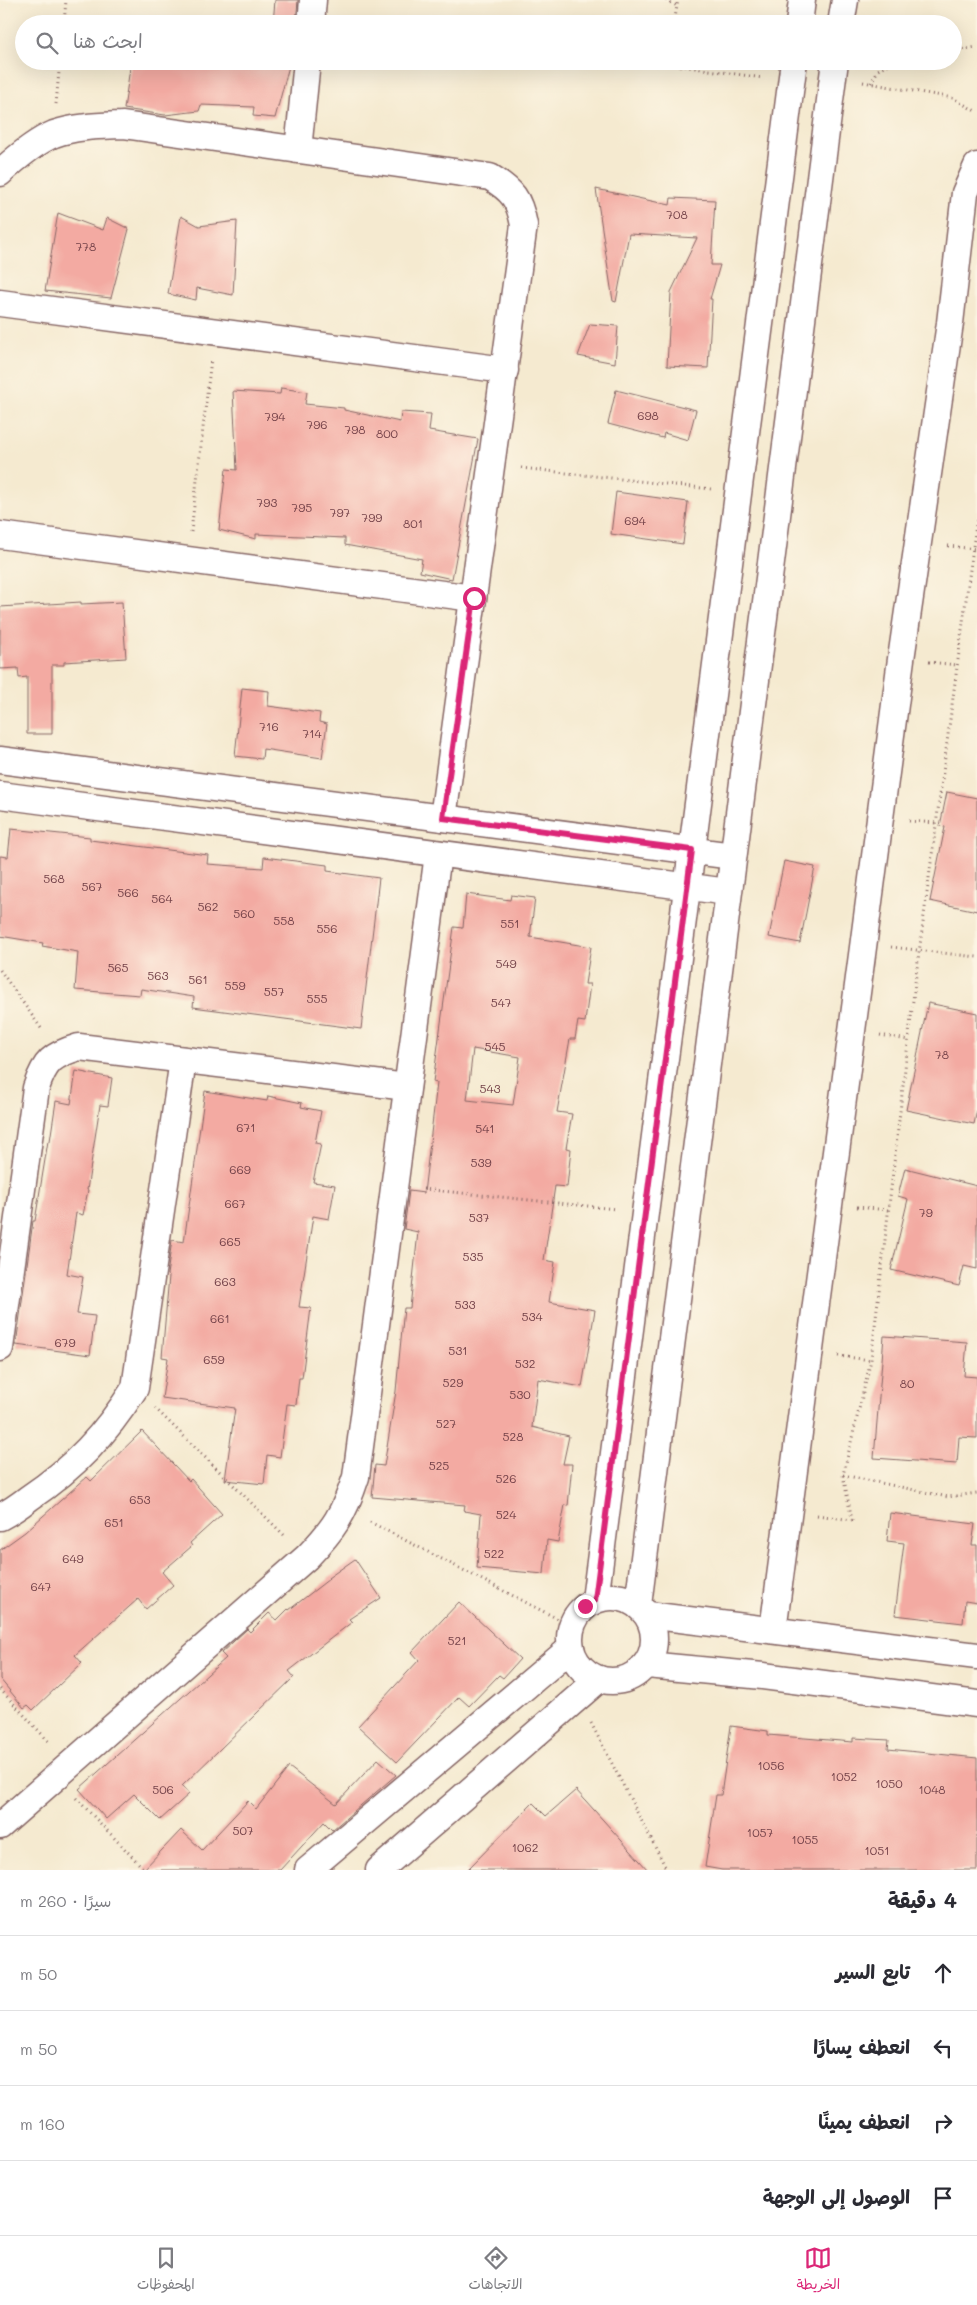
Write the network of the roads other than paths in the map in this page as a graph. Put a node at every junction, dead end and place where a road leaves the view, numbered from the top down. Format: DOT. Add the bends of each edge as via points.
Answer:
graph roads {
  1 [pos="313,0"];
  2 [pos="802,0"];
  3 [pos="845,0"];
  4 [pos="312,15"];
  5 [pos="800,15"];
  6 [pos="842,15"];
  7 [pos="306,70"];
  8 [pos="834,70"];
  9 [pos="793,72"];
  10 [pos="298,150"];
  11 [pos="977,166"];
  12 [pos="0,173"];
  13 [pos="0,303"];
  14 [pos="505,370"];
  15 [pos="0,535"];
  16 [pos="474,598"];
  17 [pos="0,760"];
  18 [pos="0,795"];
  19 [pos="443,818"];
  20 [pos="692,850"];
  21 [pos="438,854"];
  22 [pos="733,856"];
  23 [pos="688,886"];
  24 [pos="728,892"];
  25 [pos="184,1060"];
  26 [pos="407,1087"];
  27 [pos="0,1348"];
  28 [pos="0,1517"];
  29 [pos="595,1600"];
  30 [pos="643,1610"];
  31 [pos="773,1630"];
  32 [pos="571,1637"];
  33 [pos="977,1656"];
  34 [pos="647,1665"];
  35 [pos="599,1680"];
  36 [pos="977,1704"];
  37 [pos="0,1826"];
  38 [pos="319,1866"];
  39 [pos="379,1870"];
  1 -- 4 [label="street"];
  2 -- 5 [label="street"];
  3 -- 6 [label="street"];
  7 -- 10 [label="street"];
  8 -- 22 [label="street"];
  9 -- 20 [label="street"];
  10 -- 12 [label="street" via="123,125 90,127 54,134"];
  10 -- 14 [label="street" via="490,178 508,188 520,205 524,225"];
  11 -- 31 [label="street" via="965,193"];
  13 -- 14 [label="street"];
  14 -- 16 [label="street"];
  15 -- 16 [label="street"];
  16 -- 19 [label="street"];
  17 -- 19 [label="street"];
  18 -- 21 [label="street"];
  19 -- 20 [label="street"];
  20 -- 22 [label="street"];
  20 -- 23 [label="street"];
  21 -- 23 [label="street"];
  21 -- 26 [label="street"];
  22 -- 24 [label="street"];
  23 -- 24 [label="street"];
  23 -- 29 [label="street"];
  24 -- 30 [label="street"];
  25 -- 26 [label="street"];
  25 -- 27 [label="street" via="79,1047 58,1053 43,1068 36,1088"];
  25 -- 28 [label="street" via="135,1388 114,1422 94,1445 45,1488"];
  26 -- 37 [label="street" via="356,1477 345,1510 328,1535 306,1557"];
  29 -- 30 [label="street" via="610,1596 625,1598"];
  29 -- 32 [label="street" via="577,1615"];
  30 -- 31 [label="street"];
  30 -- 34 [label="street" via="653,1627 655,1640"];
  31 -- 33 [label="street"];
  32 -- 35 [label="street" via="576,1662"];
  32 -- 38 [label="street"];
  34 -- 35 [label="street" via="625,1680"];
  34 -- 36 [label="street" via="762,1676"];
  35 -- 39 [label="street"];
}
